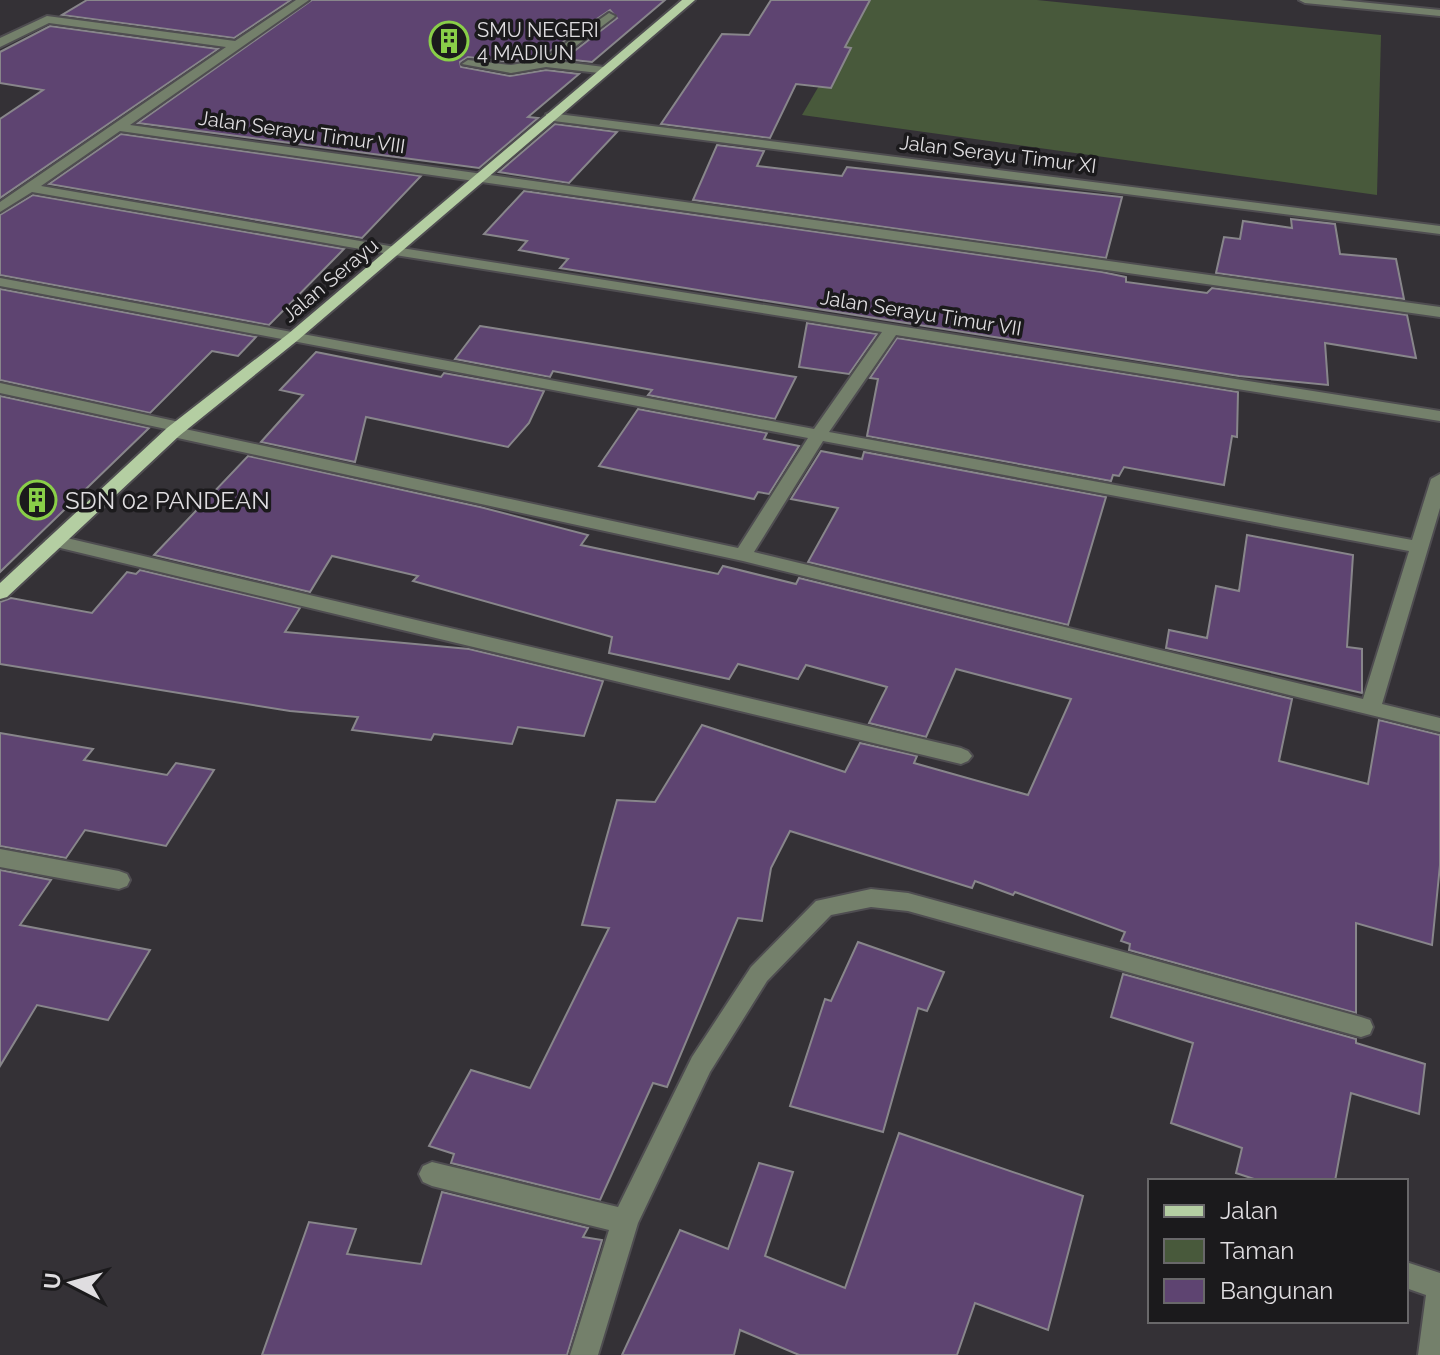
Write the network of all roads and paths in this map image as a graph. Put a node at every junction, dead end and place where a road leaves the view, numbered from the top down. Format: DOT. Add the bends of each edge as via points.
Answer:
graph roads {
  1 [pos="303,0"];
  2 [pos="689,0"];
  3 [pos="1305,0"];
  4 [pos="1327,1"];
  5 [pos="1403,5"];
  6 [pos="1440,13"];
  7 [pos="609,16"];
  8 [pos="0,43"];
  9 [pos="236,45"];
  10 [pos="546,63"];
  11 [pos="468,64"];
  12 [pos="604,71"];
  13 [pos="550,117"];
  14 [pos="118,127"];
  15 [pos="480,176"];
  16 [pos="30,188"];
  17 [pos="0,208"];
  18 [pos="1440,230"];
  19 [pos="395,251"];
  20 [pos="0,282"];
  21 [pos="1440,312"];
  22 [pos="892,329"];
  23 [pos="293,337"];
  24 [pos="0,388"];
  25 [pos="1440,416"];
  26 [pos="176,430"];
  27 [pos="818,435"];
  28 [pos="1440,479"];
  29 [pos="54,541"];
  30 [pos="1418,547"];
  31 [pos="743,555"];
  32 [pos="0,593"];
  33 [pos="1370,708"];
  34 [pos="1440,725"];
  35 [pos="961,756"];
  36 [pos="0,858"];
  37 [pos="119,880"];
  38 [pos="1361,1027"];
  39 [pos="432,1174"];
  40 [pos="625,1221"];
  41 [pos="1408,1276"];
  42 [pos="1440,1286"];
  43 [pos="1440,1295"];
  44 [pos="584,1355"];
  45 [pos="1432,1355"];
  1 -- 9 [label="street"];
  2 -- 12 [label="main road, Jalan Serayu"];
  3 -- 4 [label="street"];
  4 -- 5 [label="street"];
  5 -- 6 [label="street"];
  7 -- 10 [label="street"];
  8 -- 9 [label="street" via="47,19"];
  9 -- 14 [label="street"];
  10 -- 11 [label="street" via="511,69"];
  10 -- 12 [label="street"];
  12 -- 13 [label="main road, Jalan Serayu"];
  13 -- 15 [label="main road, Jalan Serayu"];
  13 -- 18 [label="street, Jalan Serayu Timur XI"];
  14 -- 15 [label="street, Jalan Serayu Timur VIII"];
  14 -- 16 [label="street"];
  15 -- 19 [label="main road, Jalan Serayu"];
  15 -- 21 [label="street, Jalan Serayu Timur VIII"];
  16 -- 17 [label="street"];
  16 -- 19 [label="street, Jalan Serayu Timur VII"];
  19 -- 22 [label="street, Jalan Serayu Timur VII"];
  19 -- 23 [label="main road, Jalan Serayu"];
  20 -- 23 [label="street"];
  22 -- 25 [label="street, Jalan Serayu Timur VII"];
  22 -- 27 [label="street"];
  23 -- 26 [label="main road, Jalan Serayu"];
  23 -- 27 [label="street"];
  24 -- 26 [label="street"];
  26 -- 29 [label="main road, Jalan Serayu"];
  26 -- 31 [label="street"];
  27 -- 30 [label="street"];
  27 -- 31 [label="street"];
  28 -- 30 [label="street"];
  29 -- 32 [label="main road, Jalan Serayu"];
  29 -- 35 [label="street"];
  30 -- 33 [label="street"];
  31 -- 33 [label="street"];
  33 -- 34 [label="street"];
  36 -- 37 [label="street"];
  38 -- 40 [label="street" via="908,902 836,902 824,907 759,974 682,1099"];
  39 -- 40 [label="street"];
  40 -- 44 [label="street"];
  41 -- 42 [label="street"];
  43 -- 45 [label="street"];
}
